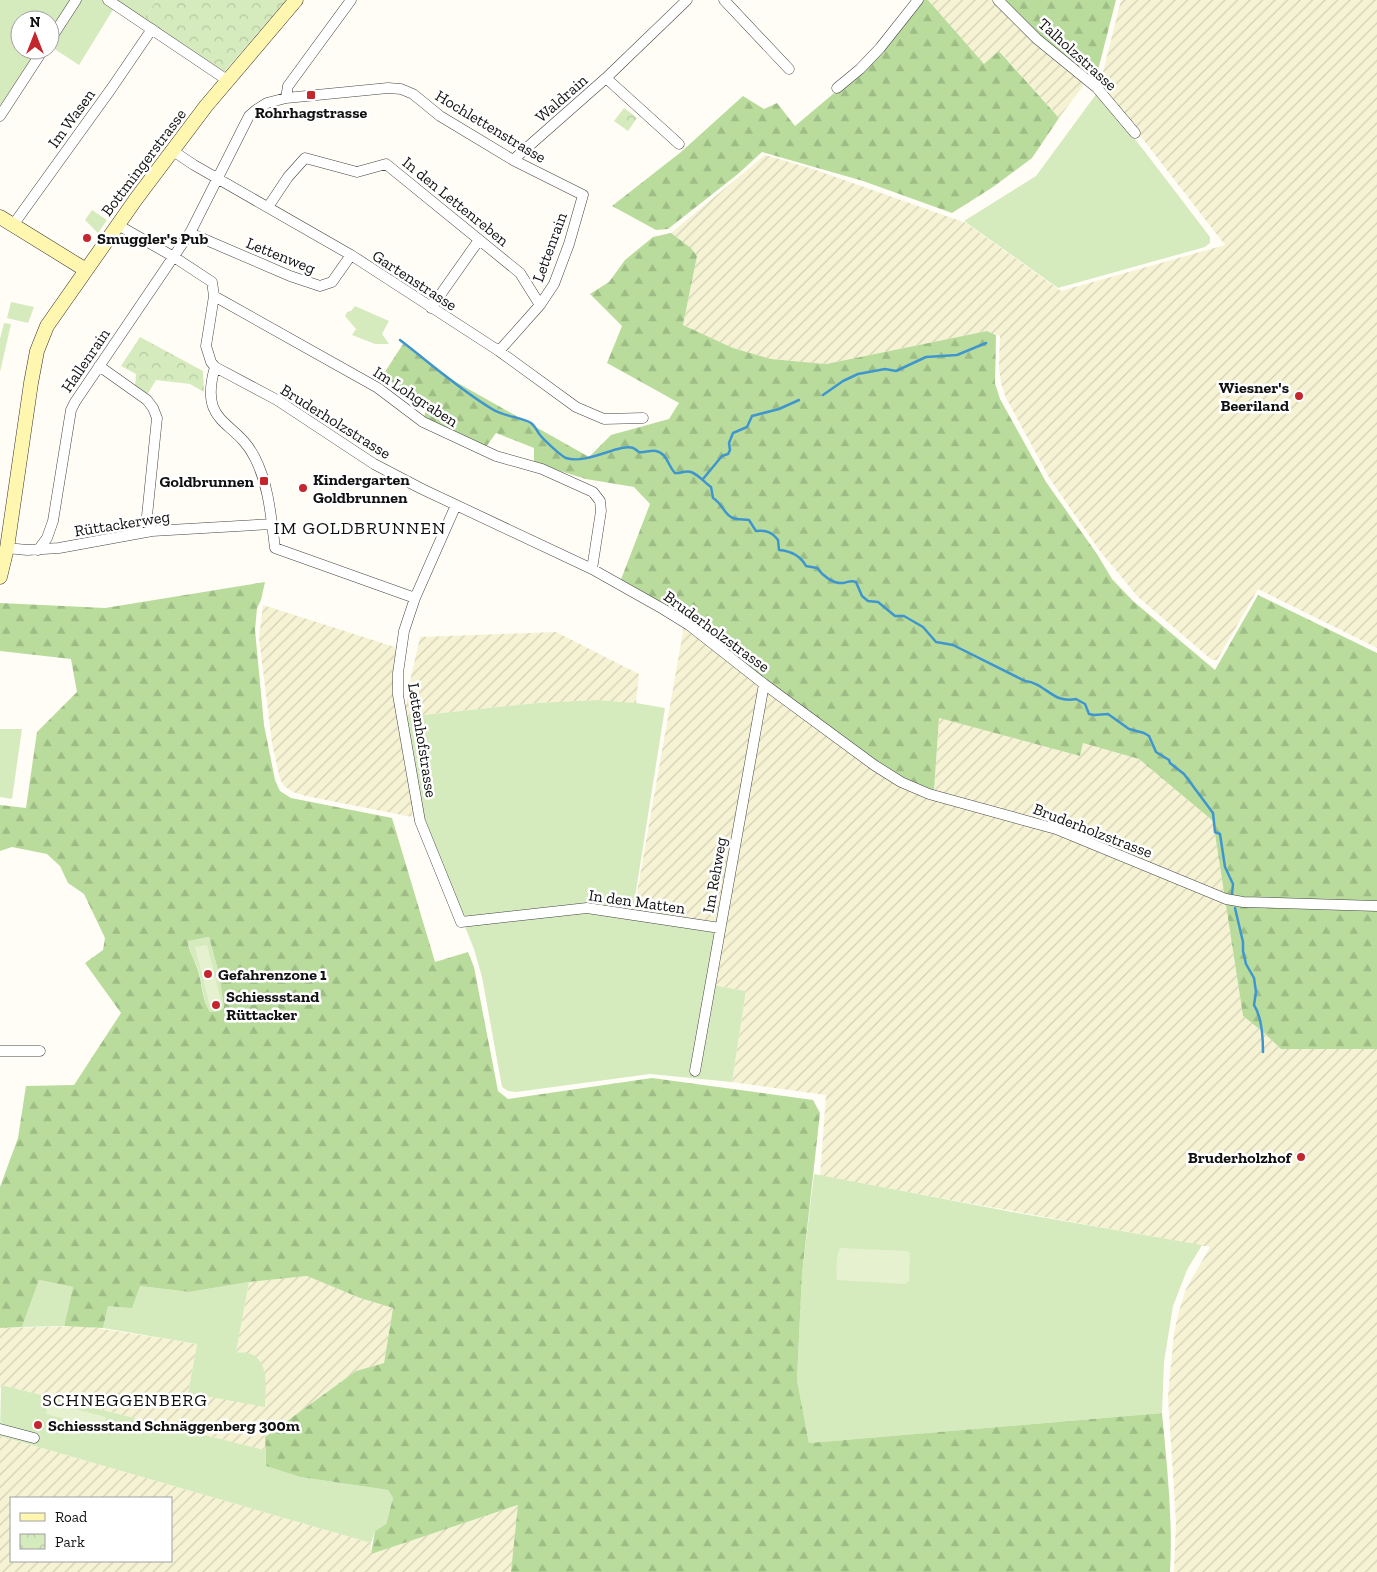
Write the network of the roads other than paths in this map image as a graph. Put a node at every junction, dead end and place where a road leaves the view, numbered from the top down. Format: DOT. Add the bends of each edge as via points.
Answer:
graph roads {
  1 [pos="76,0"];
  2 [pos="108,0"];
  3 [pos="296,0"];
  4 [pos="351,0"];
  5 [pos="687,0"];
  6 [pos="724,0"];
  7 [pos="918,0"];
  8 [pos="998,0"];
  9 [pos="60,25"];
  10 [pos="152,29"];
  11 [pos="36,60"];
  12 [pos="790,69"];
  13 [pos="606,78"];
  14 [pos="227,80"];
  15 [pos="837,88"];
  16 [pos="286,98"];
  17 [pos="0,116"];
  18 [pos="1135,133"];
  19 [pos="679,144"];
  20 [pos="172,151"];
  21 [pos="513,160"];
  22 [pos="218,178"];
  23 [pos="583,195"];
  24 [pos="268,207"];
  25 [pos="0,217"];
  26 [pos="13,225"];
  27 [pos="118,225"];
  28 [pos="190,233"];
  29 [pos="479,240"];
  30 [pos="351,255"];
  31 [pos="174,258"];
  32 [pos="86,270"];
  33 [pos="214,296"];
  34 [pos="540,305"];
  35 [pos="431,308"];
  36 [pos="499,352"];
  37 [pos="99,366"];
  38 [pos="215,367"];
  39 [pos="643,418"];
  40 [pos="456,505"];
  41 [pos="272,524"];
  42 [pos="152,530"];
  43 [pos="6,548"];
  44 [pos="38,550"];
  45 [pos="1,568"];
  46 [pos="592,569"];
  47 [pos="415,598"];
  48 [pos="764,684"];
  49 [pos="1377,906"];
  50 [pos="461,922"];
  51 [pos="720,928"];
  52 [pos="0,1051"];
  53 [pos="40,1051"];
  54 [pos="695,1071"];
  55 [pos="0,1429"];
  56 [pos="34,1438"];
  1 -- 9 [label="street"];
  2 -- 10 [label="street"];
  3 -- 14 [label="main road, Bottmingerstrasse"];
  4 -- 16 [label="street" via="288,86"];
  5 -- 13 [label="street, Waldrain"];
  6 -- 12 [label="street"];
  7 -- 15 [label="street" via="880,48"];
  8 -- 18 [label="street, Talholzstrasse" via="1038,39 1097,88"];
  10 -- 14 [label="street"];
  10 -- 26 [label="street, Im Wasen"];
  11 -- 17 [label="street"];
  13 -- 19 [label="street"];
  13 -- 21 [label="street, Waldrain"];
  14 -- 20 [label="main road, Bottmingerstrasse"];
  16 -- 21 [label="street, Hochlettenstrasse" via="401,89"];
  16 -- 22 [label="street, Hochlettenstrasse" via="267,103 249,116"];
  20 -- 22 [label="street, Gartenstrasse"];
  20 -- 27 [label="main road, Bottmingerstrasse"];
  21 -- 23 [label="street, Hochlettenstrasse"];
  22 -- 24 [label="street, Gartenstrasse"];
  22 -- 28 [label="street, Hochlettenstrasse"];
  23 -- 34 [label="street, Lettenrain" via="554,284"];
  24 -- 29 [label="street, In den Lettenreben" via="304,158 357,172 386,164"];
  24 -- 30 [label="street, Gartenstrasse"];
  25 -- 26 [label="main road"];
  26 -- 32 [label="main road"];
  27 -- 31 [label="street"];
  27 -- 32 [label="main road, Bottmingerstrasse"];
  28 -- 30 [label="street, Lettenweg" via="320,286 332,282"];
  28 -- 31 [label="street, Hochlettenstrasse"];
  29 -- 34 [label="street, In den Lettenreben" via="520,273"];
  29 -- 35 [label="street"];
  30 -- 35 [label="street, Gartenstrasse"];
  31 -- 33 [label="street" via="208,278 213,285"];
  31 -- 37 [label="street, Hallenrain"];
  32 -- 43 [label="main road, Bottmingerstrasse" via="48,326 37,351"];
  33 -- 38 [label="street" via="206,346 210,362"];
  33 -- 46 [label="street, Im Lohgraben" via="370,383 423,422 496,456 542,470 593,492 600,501 601,511"];
  34 -- 36 [label="street, Lettenrain"];
  35 -- 36 [label="street, Gartenstrasse"];
  36 -- 39 [label="street, Gartenstrasse" via="576,407 604,418"];
  37 -- 42 [label="street" via="147,400 157,418 147,516"];
  37 -- 44 [label="street, Hallenrain" via="71,410 53,521"];
  38 -- 40 [label="street, Bruderholzstrasse" via="277,400 374,464"];
  38 -- 41 [label="street" via="213,409 254,456 262,473"];
  40 -- 46 [label="street, Bruderholzstrasse"];
  40 -- 47 [label="street, Lettenhofstrasse"];
  41 -- 42 [label="street, Rüttackerweg"];
  41 -- 47 [label="street" via="274,548"];
  42 -- 44 [label="street, Rüttackerweg"];
  43 -- 44 [label="street, Rüttackerweg"];
  43 -- 45 [label="main road, Bottmingerstrasse"];
  46 -- 48 [label="street, Bruderholzstrasse" via="689,625"];
  47 -- 50 [label="street, Lettenhofstrasse" via="404,631 398,695 420,822"];
  48 -- 49 [label="street, Bruderholzstrasse" via="874,765 929,794 1056,829 1226,899"];
  48 -- 51 [label="street, Im Rehweg"];
  50 -- 51 [label="street, In den Matten" via="587,908"];
  51 -- 54 [label="street, Im Rehweg"];
  52 -- 53 [label="street"];
  55 -- 56 [label="street"];
}
